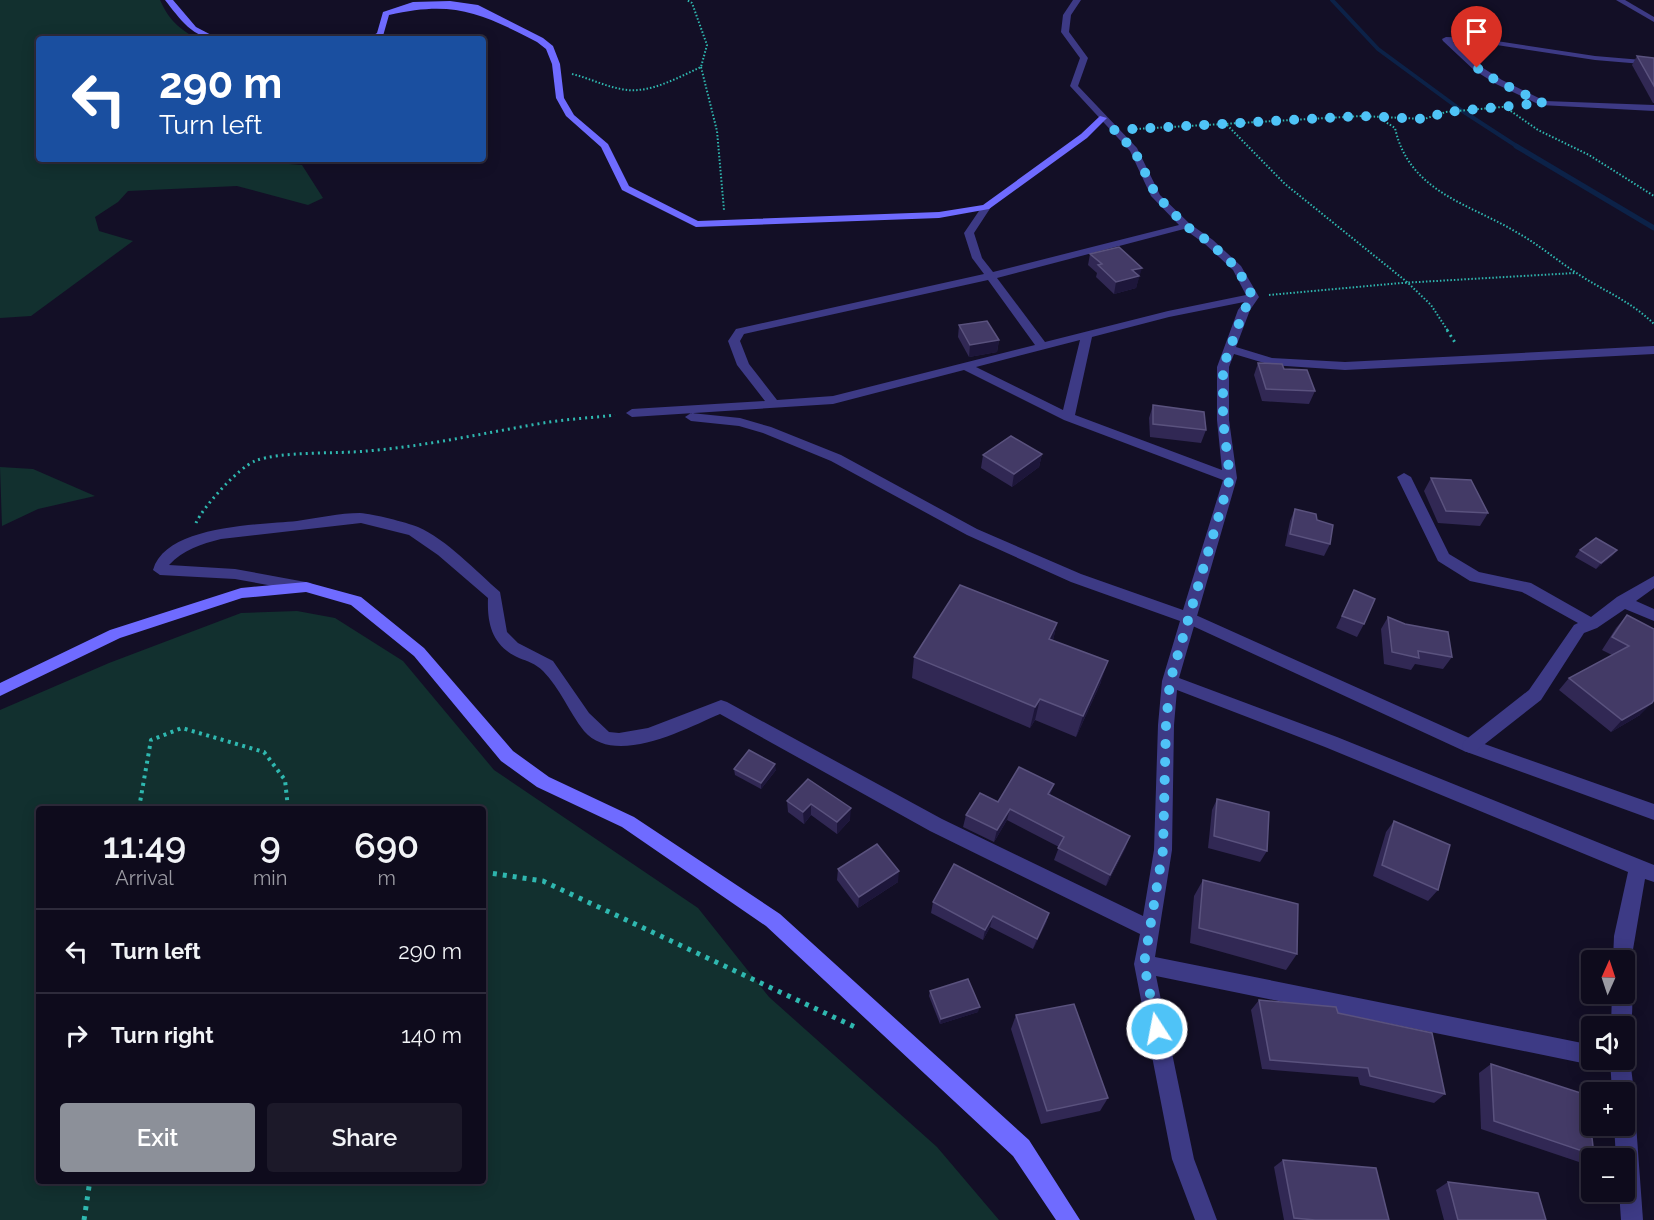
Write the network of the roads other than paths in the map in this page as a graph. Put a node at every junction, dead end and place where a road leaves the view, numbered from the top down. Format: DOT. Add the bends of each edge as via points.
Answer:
graph roads {
  1 [pos="169,0"];
  2 [pos="1077,0"];
  3 [pos="1620,0"];
  4 [pos="1654,20"];
  5 [pos="208,36"];
  6 [pos="376,36"];
  7 [pos="1654,63"];
  8 [pos="1654,108"];
  9 [pos="1103,118"];
  10 [pos="986,207"];
  11 [pos="1186,226"];
  12 [pos="991,276"];
  13 [pos="1253,297"];
  14 [pos="1087,336"];
  15 [pos="1042,346"];
  16 [pos="1230,349"];
  17 [pos="1654,350"];
  18 [pos="965,366"];
  19 [pos="774,404"];
  20 [pos="1068,417"];
  21 [pos="1404,477"];
  22 [pos="1230,478"];
  23 [pos="1654,581"];
  24 [pos="306,587"];
  25 [pos="1622,601"];
  26 [pos="1654,615"];
  27 [pos="1189,618"];
  28 [pos="1592,624"];
  29 [pos="1170,681"];
  30 [pos="0,690"];
  31 [pos="1470,746"];
  32 [pos="1654,812"];
  33 [pos="1646,870"];
  34 [pos="1150,930"];
  35 [pos="1623,950"];
  36 [pos="1144,964"];
  37 [pos="1581,1053"];
  38 [pos="1626,1136"];
  39 [pos="1069,1220"];
  40 [pos="1206,1220"];
  41 [pos="1632,1220"];
  1 -- 5 [label="street" via="193,29"];
  2 -- 9 [label="street" via="1066,15 1065,32 1084,58 1074,86"];
  3 -- 4 [label="street"];
  6 -- 10 [label="street" via="386,15 399,8 450,3 475,7 540,40 550,48 560,98 570,116 604,146 625,189 696,224 939,215"];
  7 -- 8 [label="street" via="1446,39 1477,68 1543,103"];
  9 -- 10 [label="street"];
  9 -- 11 [label="street" via="1134,150 1156,195"];
  10 -- 12 [label="street" via="969,233 977,258"];
  11 -- 12 [label="street"];
  11 -- 13 [label="street" via="1237,268"];
  12 -- 15 [label="street"];
  12 -- 19 [label="street" via="740,331 734,341 743,364"];
  13 -- 14 [label="street"];
  13 -- 16 [label="street"];
  14 -- 15 [label="street"];
  14 -- 20 [label="street"];
  15 -- 18 [label="street"];
  16 -- 17 [label="street" via="1271,361 1345,366"];
  16 -- 22 [label="street" via="1223,367 1223,420"];
  18 -- 19 [label="street" via="833,400"];
  18 -- 20 [label="street"];
  19 -- 27 [label="street" via="632,413 710,418 767,430 836,458 972,532 1076,578"];
  20 -- 22 [label="street"];
  21 -- 28 [label="street" via="1443,556 1475,577 1526,587"];
  22 -- 27 [label="street"];
  23 -- 25 [label="street"];
  24 -- 30 [label="street" via="241,593 115,634"];
  24 -- 34 [label="street" via="235,574 160,570 174,552 221,534 361,518 414,531 495,596 500,635 512,648 547,664 592,728 606,739 626,740 721,707 936,825"];
  24 -- 39 [label="street" via="356,601 419,652 507,756 543,782 628,822 773,920 1021,1148"];
  25 -- 26 [label="street"];
  25 -- 28 [label="street"];
  27 -- 29 [label="street"];
  27 -- 31 [label="street"];
  28 -- 31 [label="street" via="1579,629 1535,694"];
  29 -- 33 [label="street"];
  29 -- 34 [label="street" via="1163,850"];
  31 -- 32 [label="street"];
  33 -- 35 [label="street" via="1624,936"];
  34 -- 36 [label="street"];
  36 -- 37 [label="street"];
  36 -- 40 [label="street" via="1183,1160"];
  38 -- 41 [label="street"];
}
